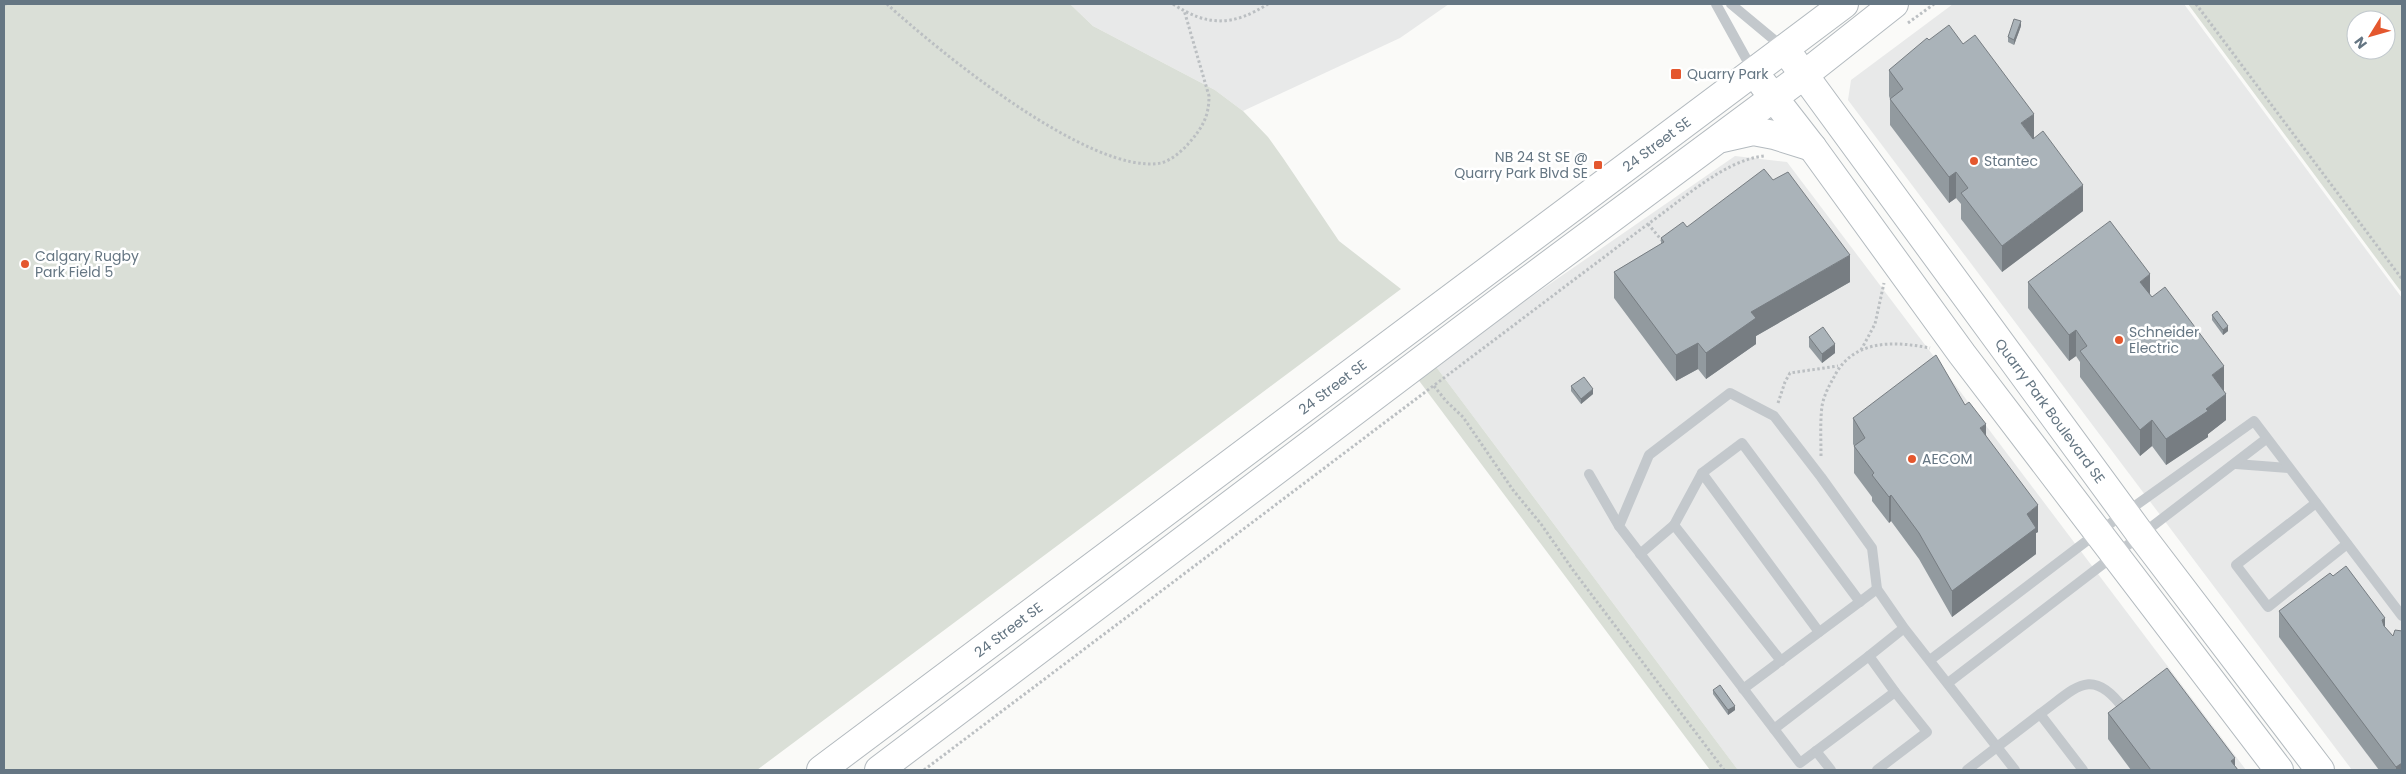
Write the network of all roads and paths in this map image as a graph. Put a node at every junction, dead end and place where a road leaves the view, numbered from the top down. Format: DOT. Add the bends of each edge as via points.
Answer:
graph roads {
  1 [pos="887,4"];
  2 [pos="1173,4"];
  3 [pos="1268,4"];
  4 [pos="1716,4"];
  5 [pos="1731,4"];
  6 [pos="1844,4"];
  7 [pos="1894,4"];
  8 [pos="2196,4"];
  9 [pos="1184,10"];
  10 [pos="1785,48"];
  11 [pos="1754,73"];
  12 [pos="1804,75"];
  13 [pos="1774,98"];
  14 [pos="1718,139"];
  15 [pos="1812,147"];
  16 [pos="1765,156"];
  17 [pos="1648,224"];
  18 [pos="1667,247"];
  19 [pos="2402,279"];
  20 [pos="1884,282"];
  21 [pos="1934,348"];
  22 [pos="1861,350"];
  23 [pos="1838,366"];
  24 [pos="1434,386"];
  25 [pos="1774,416"];
  26 [pos="2266,439"];
  27 [pos="2236,464"];
  28 [pos="2289,468"];
  29 [pos="1702,473"];
  30 [pos="1589,474"];
  31 [pos="1821,477"];
  32 [pos="2316,504"];
  33 [pos="1674,525"];
  34 [pos="2133,525"];
  35 [pos="1619,526"];
  36 [pos="2097,533"];
  37 [pos="2347,544"];
  38 [pos="1640,554"];
  39 [pos="2113,554"];
  40 [pos="1877,588"];
  41 [pos="1860,602"];
  42 [pos="2402,616"];
  43 [pos="1904,628"];
  44 [pos="1819,632"];
  45 [pos="1868,656"];
  46 [pos="1930,660"];
  47 [pos="1781,661"];
  48 [pos="1948,682"];
  49 [pos="1743,689"];
  50 [pos="1895,692"];
  51 [pos="2124,709"];
  52 [pos="2040,714"];
  53 [pos="1774,729"];
  54 [pos="1998,747"];
  55 [pos="1816,751"];
  56 [pos="821,770"];
  57 [pos="879,770"];
  58 [pos="924,770"];
  59 [pos="1724,770"];
  60 [pos="1831,770"];
  61 [pos="1877,770"];
  62 [pos="1967,770"];
  63 [pos="2016,770"];
  64 [pos="2083,770"];
  65 [pos="2279,770"];
  66 [pos="2320,770"];
  1 -- 9 [label="path" via="972,76 1065,135 1100,152 1153,164 1182,151 1205,122 1209,110 1209,96"];
  2 -- 9 [label="path"];
  3 -- 9 [label="path" via="1244,17 1222,22 1211,22"];
  4 -- 11 [label="lane"];
  5 -- 10 [label="lane"];
  6 -- 10 [label="main road, 24 Street SE"];
  7 -- 12 [label="main road"];
  8 -- 19 [label="path"];
  10 -- 11 [label="main road, 24 Street SE"];
  10 -- 12 [label="main road, Quarry Park Boulevard SE"];
  11 -- 13 [label="main road"];
  11 -- 56 [label="main road, 24 Street SE"];
  12 -- 13 [label="main road"];
  12 -- 34 [label="main road, Quarry Park Boulevard SE"];
  13 -- 14 [label="main road"];
  13 -- 15 [label="main road"];
  14 -- 15 [label="main road" via="1753,131"];
  14 -- 57 [label="main road"];
  15 -- 36 [label="main road"];
  16 -- 17 [label="path" via="1747,159 1722,171"];
  17 -- 18 [label="path"];
  17 -- 24 [label="path"];
  20 -- 22 [label="path" via="1875,324"];
  21 -- 22 [label="path" via="1887,343"];
  22 -- 23 [label="path"];
  23 -- 25 [label="path" via="1790,373"];
  23 -- 31 [label="path" via="1822,404"];
  24 -- 58 [label="path"];
  24 -- 59 [label="path" via="1462,416 1512,490 1541,524"];
  25 -- 31 [label="lane"];
  25 -- 35 [label="lane" via="1730,393 1649,455"];
  26 -- 27 [label="lane"];
  26 -- 28 [label="lane"];
  26 -- 34 [label="lane" via="2254,421"];
  27 -- 28 [label="lane"];
  27 -- 34 [label="lane"];
  28 -- 32 [label="lane"];
  29 -- 33 [label="lane"];
  29 -- 41 [label="lane" via="1742,443"];
  29 -- 44 [label="lane"];
  30 -- 35 [label="lane"];
  31 -- 40 [label="lane" via="1872,548"];
  32 -- 37 [label="lane"];
  32 -- 37 [label="lane" via="2236,565 2268,607"];
  33 -- 38 [label="lane"];
  33 -- 47 [label="lane"];
  34 -- 36 [label="lane"];
  34 -- 39 [label="lane"];
  34 -- 66 [label="main road, Quarry Park Boulevard SE"];
  35 -- 38 [label="lane"];
  36 -- 39 [label="main road"];
  36 -- 46 [label="lane"];
  37 -- 42 [label="lane"];
  38 -- 49 [label="lane"];
  39 -- 48 [label="lane"];
  39 -- 65 [label="main road"];
  40 -- 41 [label="lane"];
  40 -- 43 [label="lane"];
  41 -- 44 [label="lane"];
  43 -- 45 [label="lane"];
  43 -- 46 [label="lane"];
  44 -- 47 [label="lane"];
  45 -- 50 [label="lane"];
  45 -- 53 [label="lane"];
  46 -- 48 [label="lane"];
  47 -- 49 [label="lane"];
  48 -- 54 [label="lane"];
  49 -- 53 [label="lane"];
  50 -- 55 [label="lane"];
  50 -- 61 [label="lane" via="1927,732"];
  51 -- 52 [label="lane" via="2100,685 2088,683"];
  52 -- 54 [label="lane"];
  52 -- 64 [label="lane"];
  53 -- 55 [label="lane" via="1800,763"];
  54 -- 62 [label="lane"];
  54 -- 63 [label="lane"];
  55 -- 60 [label="lane"];
}
